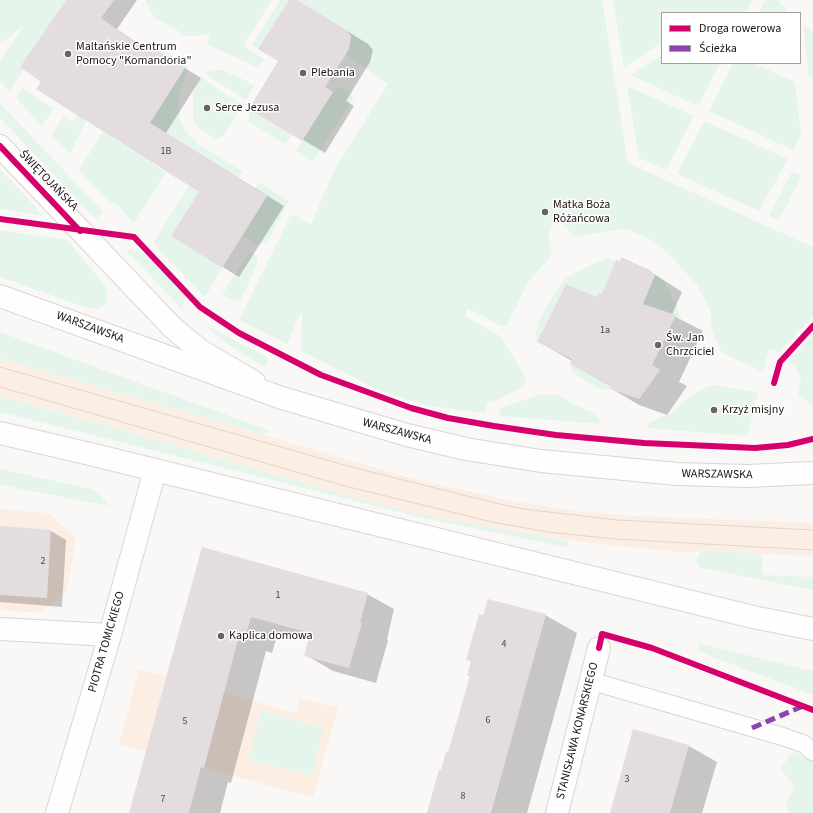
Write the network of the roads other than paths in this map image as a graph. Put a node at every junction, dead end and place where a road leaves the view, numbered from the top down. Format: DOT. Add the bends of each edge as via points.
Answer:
graph roads {
  1 [pos="0,146"];
  2 [pos="0,296"];
  3 [pos="282,398"];
  4 [pos="0,434"];
  5 [pos="155,470"];
  6 [pos="813,473"];
  7 [pos="0,629"];
  8 [pos="813,629"];
  9 [pos="110,635"];
  10 [pos="599,648"];
  11 [pos="591,681"];
  12 [pos="813,752"];
  13 [pos="57,813"];
  14 [pos="557,813"];
  1 -- 3 [label="main road, ŚWIĘTOJAŃSKA" via="173,328 201,351"];
  2 -- 3 [label="main road, WARSZAWSKA"];
  3 -- 6 [label="main road, WARSZAWSKA" via="407,435 466,449 541,461 677,474 748,476"];
  4 -- 5 [label="main road"];
  5 -- 8 [label="main road"];
  5 -- 9 [label="main road, PIOTRA TOMICKIEGO"];
  7 -- 9 [label="main road"];
  9 -- 13 [label="main road, PIOTRA TOMICKIEGO"];
  10 -- 11 [label="main road, STANISŁAWA KONARSKIEGO"];
  11 -- 12 [label="lane" via="781,736 804,744"];
  11 -- 14 [label="main road, STANISŁAWA KONARSKIEGO"];
}
